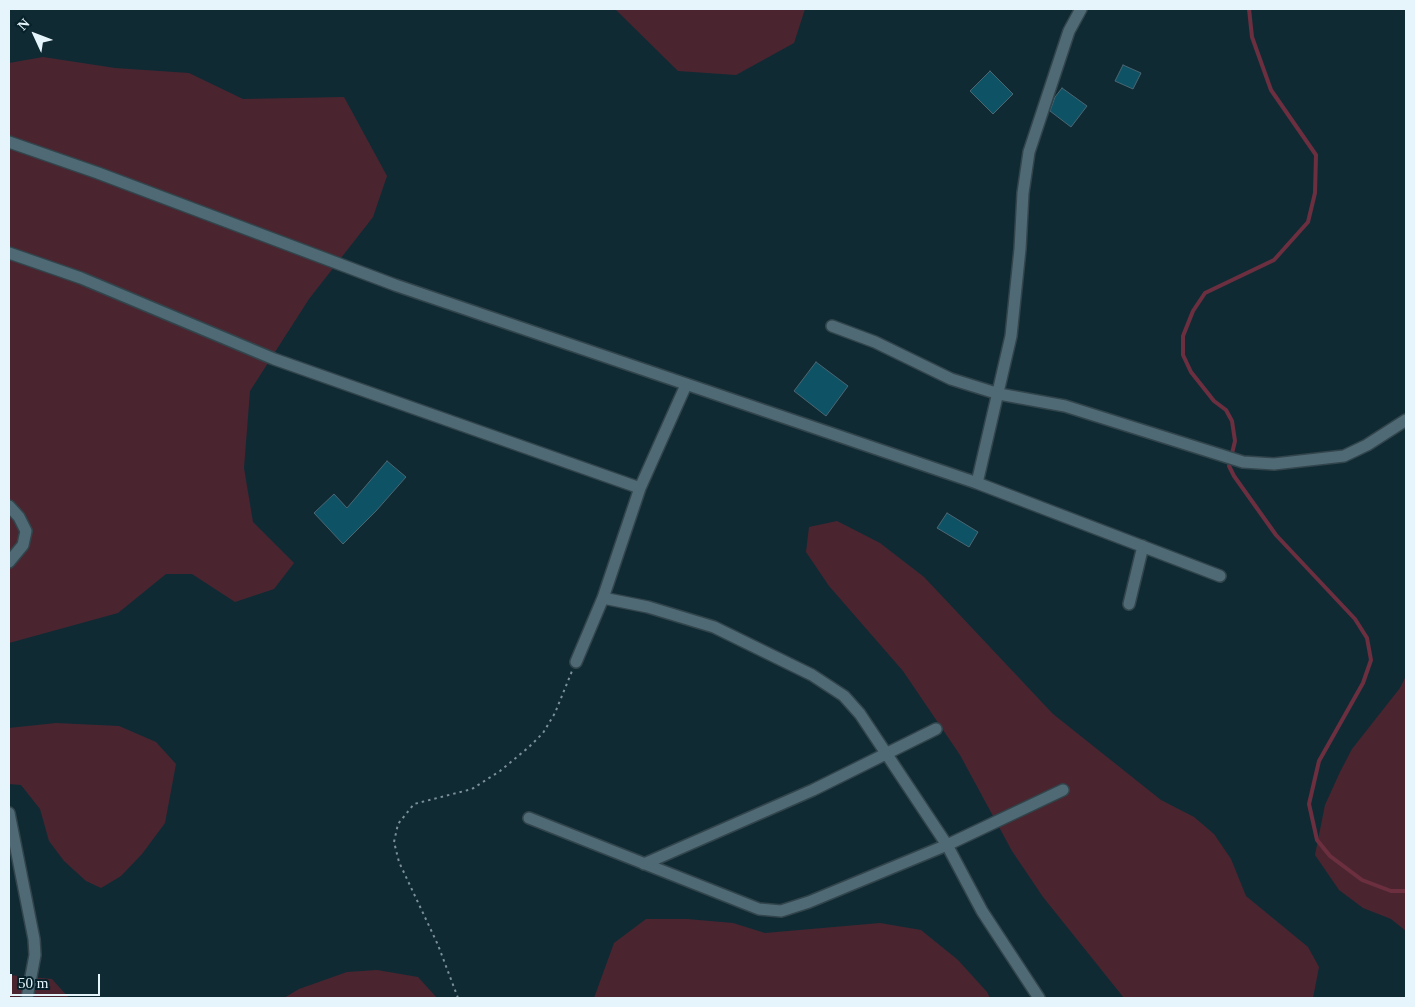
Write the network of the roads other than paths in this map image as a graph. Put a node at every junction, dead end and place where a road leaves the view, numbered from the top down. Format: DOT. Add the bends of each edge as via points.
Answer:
graph roads {
  1 [pos="1081,9"];
  2 [pos="9,142"];
  3 [pos="9,253"];
  4 [pos="832,326"];
  5 [pos="686,385"];
  6 [pos="998,394"];
  7 [pos="1406,420"];
  8 [pos="977,483"];
  9 [pos="640,488"];
  10 [pos="9,506"];
  11 [pos="1143,546"];
  12 [pos="9,562"];
  13 [pos="1220,576"];
  14 [pos="602,598"];
  15 [pos="1129,604"];
  16 [pos="576,662"];
  17 [pos="936,729"];
  18 [pos="887,754"];
  19 [pos="1063,790"];
  20 [pos="9,813"];
  21 [pos="529,818"];
  22 [pos="947,844"];
  23 [pos="644,864"];
  24 [pos="27,998"];
  25 [pos="1039,998"];
  1 -- 6 [label="street" via="1069,31 1029,152 1011,336"];
  2 -- 5 [label="street" via="395,285"];
  3 -- 9 [label="street" via="81,278 274,359"];
  4 -- 6 [label="street" via="875,342 951,379"];
  5 -- 8 [label="street"];
  5 -- 9 [label="street"];
  6 -- 7 [label="street" via="1065,406 1243,462 1274,464 1344,456"];
  6 -- 8 [label="street"];
  8 -- 11 [label="street"];
  9 -- 14 [label="street"];
  10 -- 12 [label="street" via="26,531 23,545"];
  11 -- 13 [label="street"];
  11 -- 15 [label="street"];
  14 -- 16 [label="street"];
  14 -- 18 [label="street" via="648,607 714,628 812,675 844,696"];
  17 -- 18 [label="street"];
  18 -- 22 [label="street"];
  18 -- 23 [label="street"];
  19 -- 22 [label="street"];
  20 -- 24 [label="street" via="34,939 35,955"];
  21 -- 23 [label="street"];
  22 -- 23 [label="street" via="781,911 759,910"];
  22 -- 25 [label="street" via="982,911"];
}
